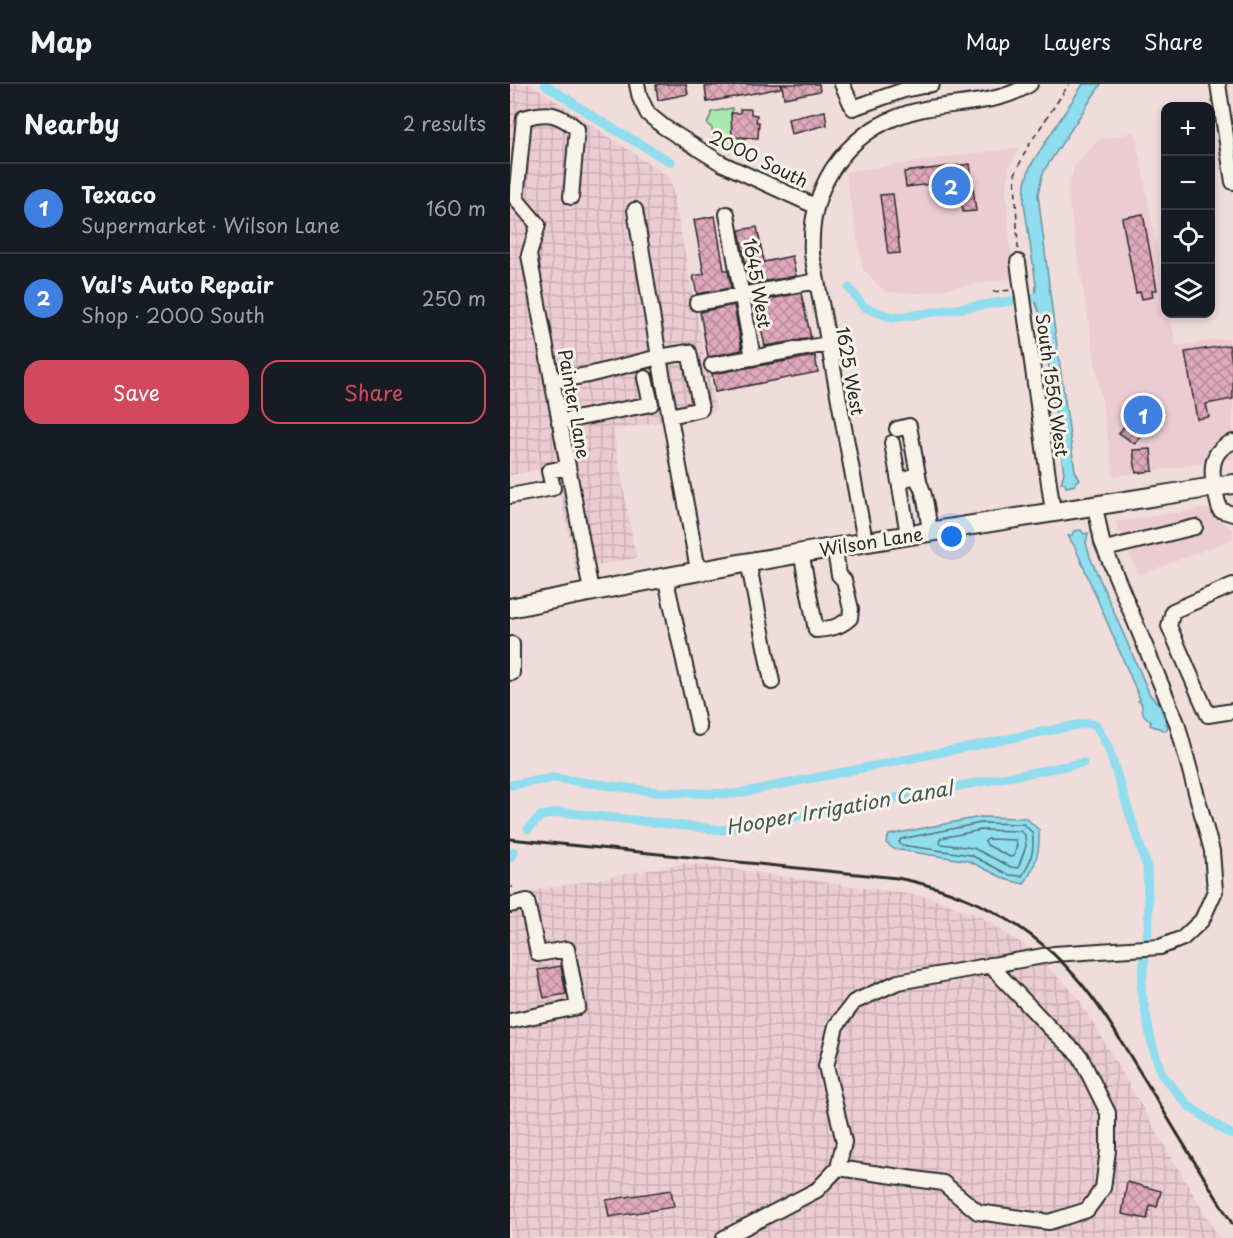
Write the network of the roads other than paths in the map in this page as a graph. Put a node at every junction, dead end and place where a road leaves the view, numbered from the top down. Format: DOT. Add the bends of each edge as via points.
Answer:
graph roads {
  1 [pos="637,84"];
  2 [pos="842,84"];
  3 [pos="1030,84"];
  4 [pos="1218,84"];
  5 [pos="926,85"];
  6 [pos="924,109"];
  7 [pos="1233,182"];
  8 [pos="572,197"];
  9 [pos="815,206"];
  10 [pos="634,210"];
  11 [pos="727,214"];
  12 [pos="1018,262"];
  13 [pos="817,281"];
  14 [pos="742,295"];
  15 [pos="697,303"];
  16 [pos="828,344"];
  17 [pos="659,357"];
  18 [pos="753,358"];
  19 [pos="712,365"];
  20 [pos="645,378"];
  21 [pos="552,381"];
  22 [pos="670,416"];
  23 [pos="559,422"];
  24 [pos="897,429"];
  25 [pos="1233,442"];
  26 [pos="892,443"];
  27 [pos="568,467"];
  28 [pos="919,480"];
  29 [pos="1233,484"];
  30 [pos="900,487"];
  31 [pos="1213,488"];
  32 [pos="510,496"];
  33 [pos="1095,506"];
  34 [pos="1053,513"];
  35 [pos="1233,514"];
  36 [pos="1195,527"];
  37 [pos="930,531"];
  38 [pos="908,535"];
  39 [pos="865,542"];
  40 [pos="834,546"];
  41 [pos="1105,549"];
  42 [pos="801,552"];
  43 [pos="748,561"];
  44 [pos="698,570"];
  45 [pos="665,576"];
  46 [pos="1233,585"];
  47 [pos="591,591"];
  48 [pos="510,608"];
  49 [pos="511,641"];
  50 [pos="512,674"];
  51 [pos="772,682"];
  52 [pos="1233,711"];
  53 [pos="699,728"];
  54 [pos="510,904"];
  55 [pos="990,965"];
  56 [pos="510,1021"];
  57 [pos="837,1168"];
  58 [pos="743,1234"];
  59 [pos="724,1238"];
  1 -- 9 [label="street, 2000 South" via="648,114 664,127 721,163"];
  2 -- 5 [label="street" via="853,108"];
  3 -- 6 [label="street, 2000 South" via="989,100"];
  4 -- 7 [label="street"];
  5 -- 6 [label="street"];
  6 -- 9 [label="street, 2000 South" via="892,118 863,135 843,155"];
  8 -- 21 [label="street, Painter Lane" via="577,129 563,117 542,113 524,118 516,199 538,225 529,255"];
  9 -- 13 [label="street, 1625 West" via="811,234"];
  10 -- 17 [label="street"];
  11 -- 14 [label="street, 1645 West"];
  12 -- 34 [label="street, South 1550 West"];
  13 -- 14 [label="street"];
  13 -- 16 [label="street, 1625 West"];
  14 -- 15 [label="street"];
  14 -- 18 [label="street, 1645 West"];
  16 -- 18 [label="street"];
  16 -- 39 [label="street, 1625 West"];
  17 -- 21 [label="street"];
  17 -- 22 [label="street"];
  17 -- 22 [label="street" via="689,352 701,409"];
  18 -- 19 [label="street"];
  20 -- 23 [label="street" via="651,405"];
  21 -- 23 [label="street, Painter Lane"];
  22 -- 44 [label="street"];
  23 -- 27 [label="street, Painter Lane"];
  24 -- 28 [label="street" via="909,426"];
  25 -- 31 [label="street" via="1214,455"];
  26 -- 30 [label="street"];
  27 -- 32 [label="street" via="549,471 553,488"];
  27 -- 47 [label="street, Painter Lane"];
  28 -- 30 [label="street" via="907,477"];
  28 -- 37 [label="street"];
  29 -- 31 [label="main road, Wilson Lane"];
  30 -- 38 [label="street"];
  31 -- 33 [label="main road, Wilson Lane"];
  31 -- 35 [label="street" via="1220,510"];
  33 -- 34 [label="main road, Wilson Lane"];
  33 -- 41 [label="street"];
  34 -- 37 [label="main road, Wilson Lane"];
  36 -- 41 [label="street"];
  37 -- 38 [label="main road, Wilson Lane"];
  38 -- 39 [label="main road, Wilson Lane"];
  39 -- 40 [label="main road, Wilson Lane"];
  40 -- 42 [label="main road, Wilson Lane"];
  40 -- 42 [label="street" via="839,575 852,609 850,618 841,626 827,629 816,630"];
  41 -- 55 [label="street" via="1177,723 1212,851 1215,891 1202,920 1183,938 1160,947 1054,954"];
  42 -- 43 [label="main road, Wilson Lane"];
  43 -- 44 [label="main road, Wilson Lane"];
  43 -- 51 [label="street"];
  44 -- 45 [label="main road, Wilson Lane"];
  45 -- 47 [label="main road, Wilson Lane"];
  45 -- 53 [label="street"];
  46 -- 52 [label="street" via="1173,611 1169,626 1208,715"];
  47 -- 48 [label="main road, Wilson Lane"];
  49 -- 50 [label="street"];
  54 -- 56 [label="street" via="527,901 538,954 567,949 578,1007"];
  55 -- 57 [label="street" via="898,982 854,1002 836,1026 826,1066 844,1142"];
  55 -- 57 [label="street" via="1080,1056 1108,1113 1104,1188 1098,1196 1087,1210 1049,1222 978,1212 943,1183"];
  57 -- 58 [label="street" via="817,1190"];
  58 -- 59 [label="street"];
}
